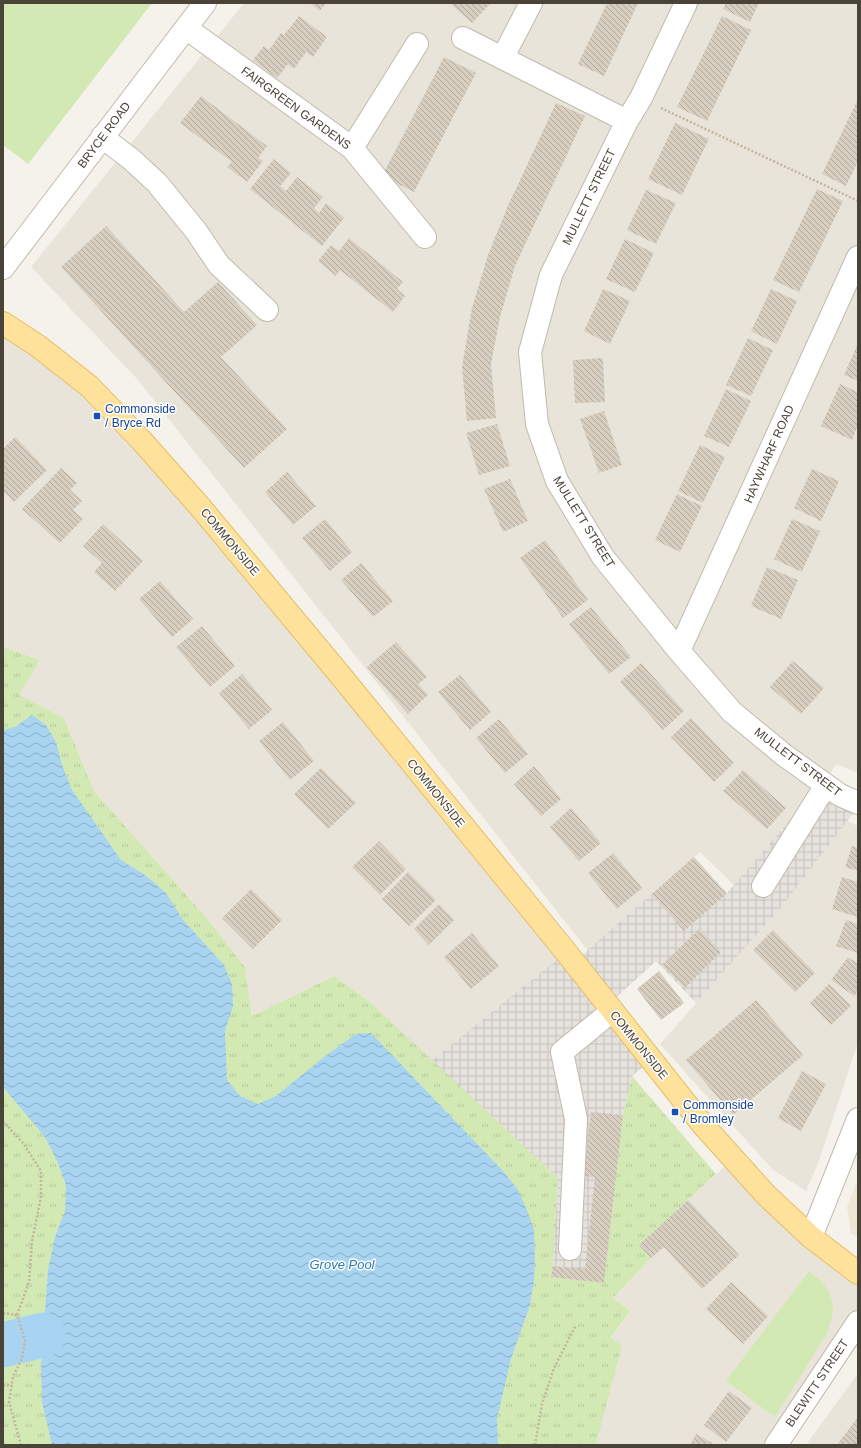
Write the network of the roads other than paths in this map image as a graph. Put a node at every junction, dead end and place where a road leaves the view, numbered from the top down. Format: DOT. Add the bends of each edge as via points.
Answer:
graph roads {
  1 [pos="205,3"];
  2 [pos="531,3"];
  3 [pos="686,3"];
  4 [pos="186,28"];
  5 [pos="463,38"];
  6 [pos="417,44"];
  7 [pos="503,57"];
  8 [pos="627,121"];
  9 [pos="102,137"];
  10 [pos="352,148"];
  11 [pos="425,237"];
  12 [pos="858,257"];
  13 [pos="3,268"];
  14 [pos="267,310"];
  15 [pos="3,323"];
  16 [pos="679,651"];
  17 [pos="826,785"];
  18 [pos="858,803"];
  19 [pos="763,886"];
  20 [pos="612,1011"];
  21 [pos="858,1119"];
  22 [pos="811,1237"];
  23 [pos="570,1249"];
  24 [pos="858,1273"];
  25 [pos="858,1322"];
  26 [pos="776,1445"];
  1 -- 4 [label="street, BRYCE ROAD"];
  2 -- 7 [label="street"];
  3 -- 8 [label="street, MULLETT STREET" via="641,98"];
  4 -- 9 [label="street, BRYCE ROAD"];
  4 -- 10 [label="street, FAIRGREEN GARDENS"];
  5 -- 7 [label="street"];
  6 -- 10 [label="street"];
  7 -- 8 [label="street"];
  8 -- 16 [label="street, MULLETT STREET" via="551,275 530,352 537,424 557,481 603,557"];
  9 -- 13 [label="street, BRYCE ROAD"];
  9 -- 14 [label="street" via="157,183 196,231 219,265"];
  10 -- 11 [label="street, FAIRGREEN GARDENS"];
  12 -- 16 [label="street, HAYWHARF ROAD"];
  15 -- 20 [label="main road, COMMONSIDE" via="38,346 89,386 142,441 201,508 413,765"];
  16 -- 17 [label="street, MULLETT STREET" via="732,712 784,755"];
  17 -- 18 [label="street, MULLETT STREET"];
  17 -- 19 [label="street"];
  20 -- 22 [label="main road, COMMONSIDE" via="718,1142 766,1195"];
  20 -- 23 [label="street" via="562,1052 576,1120"];
  21 -- 22 [label="street"];
  22 -- 24 [label="main road, COMMONSIDE"];
  25 -- 26 [label="street, BLEWITT STREET"];
}
